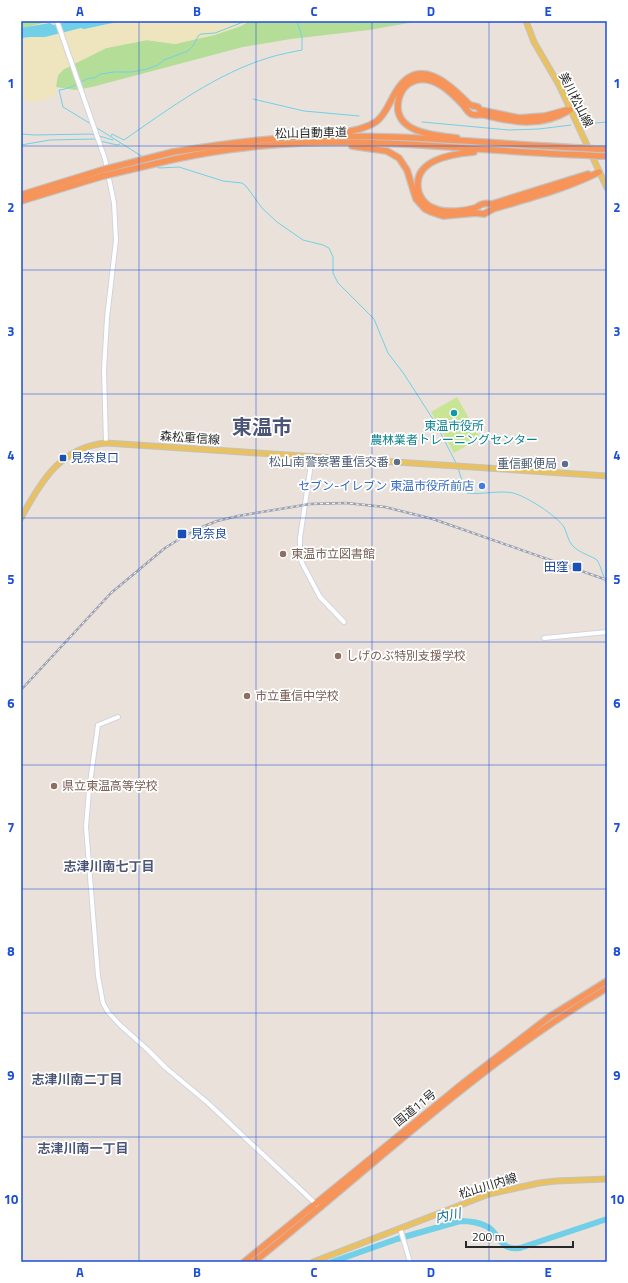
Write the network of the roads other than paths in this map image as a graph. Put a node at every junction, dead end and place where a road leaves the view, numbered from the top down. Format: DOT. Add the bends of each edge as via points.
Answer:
graph roads {
  1 [pos="57,21"];
  2 [pos="526,21"];
  3 [pos="570,110"];
  4 [pos="329,140"];
  5 [pos="503,144"];
  6 [pos="607,149"];
  7 [pos="488,150"];
  8 [pos="607,156"];
  9 [pos="599,172"];
  10 [pos="103,173"];
  11 [pos="607,188"];
  12 [pos="21,195"];
  13 [pos="21,201"];
  14 [pos="106,443"];
  15 [pos="312,457"];
  16 [pos="607,476"];
  17 [pos="21,518"];
  18 [pos="344,622"];
  19 [pos="607,632"];
  20 [pos="544,638"];
  21 [pos="118,717"];
  22 [pos="607,981"];
  23 [pos="607,988"];
  24 [pos="607,1179"];
  25 [pos="317,1206"];
  26 [pos="400,1228"];
  27 [pos="256,1261"];
  28 [pos="244,1262"];
  29 [pos="313,1262"];
  30 [pos="410,1262"];
  1 -- 14 [label="street" via="105,159 116,216 104,370"];
  2 -- 3 [label="main road, 美川松山線" via="534,42"];
  3 -- 4 [label="highway" via="545,116 519,118 484,111 470,105 440,79 431,75 419,75 412,76 402,83 376,121"];
  3 -- 5 [label="highway" via="546,120 521,122 481,114 472,115 442,86 432,81 414,81 401,93 398,104 399,116 414,130"];
  3 -- 9 [label="main road, 美川松山線"];
  4 -- 5 [label="highway, 松山自動車道" via="426,139"];
  4 -- 7 [label="highway, 松山自動車道"];
  4 -- 9 [label="highway" via="394,154 404,163 416,199 431,212 443,216 484,214 576,183"];
  4 -- 10 [label="highway, 松山自動車道, bridge" via="240,148"];
  4 -- 10 [label="highway, 松山自動車道, bridge" via="271,139 239,142 173,152"];
  5 -- 6 [label="highway, 松山自動車道, bridge"];
  7 -- 8 [label="highway, 松山自動車道, bridge"];
  7 -- 9 [label="highway" via="443,157 429,164 420,173 419,180 418,188 424,202 443,211 477,208 483,204 492,204"];
  9 -- 11 [label="main road, 美川松山線"];
  10 -- 12 [label="highway, 松山自動車道"];
  10 -- 13 [label="highway, 松山自動車道"];
  14 -- 15 [label="main road, 森松重信線"];
  14 -- 17 [label="main road, 森松重信線" via="71,455 53,468"];
  15 -- 16 [label="main road, 森松重信線"];
  15 -- 18 [label="street" via="300,538 300,556 320,597"];
  19 -- 20 [label="street"];
  21 -- 25 [label="street" via="98,725 86,827 98,976 103,1003 120,1025 208,1103"];
  22 -- 25 [label="highway, 国道11号" via="550,1017 426,1112"];
  23 -- 25 [label="highway, 国道11号" via="557,1019 507,1055"];
  24 -- 26 [label="main road, 松山川内線" via="556,1181 503,1190"];
  25 -- 27 [label="highway, 国道11号"];
  25 -- 28 [label="highway, 国道11号"];
  26 -- 29 [label="main road, 松山川内線"];
  26 -- 30 [label="street"];
}
